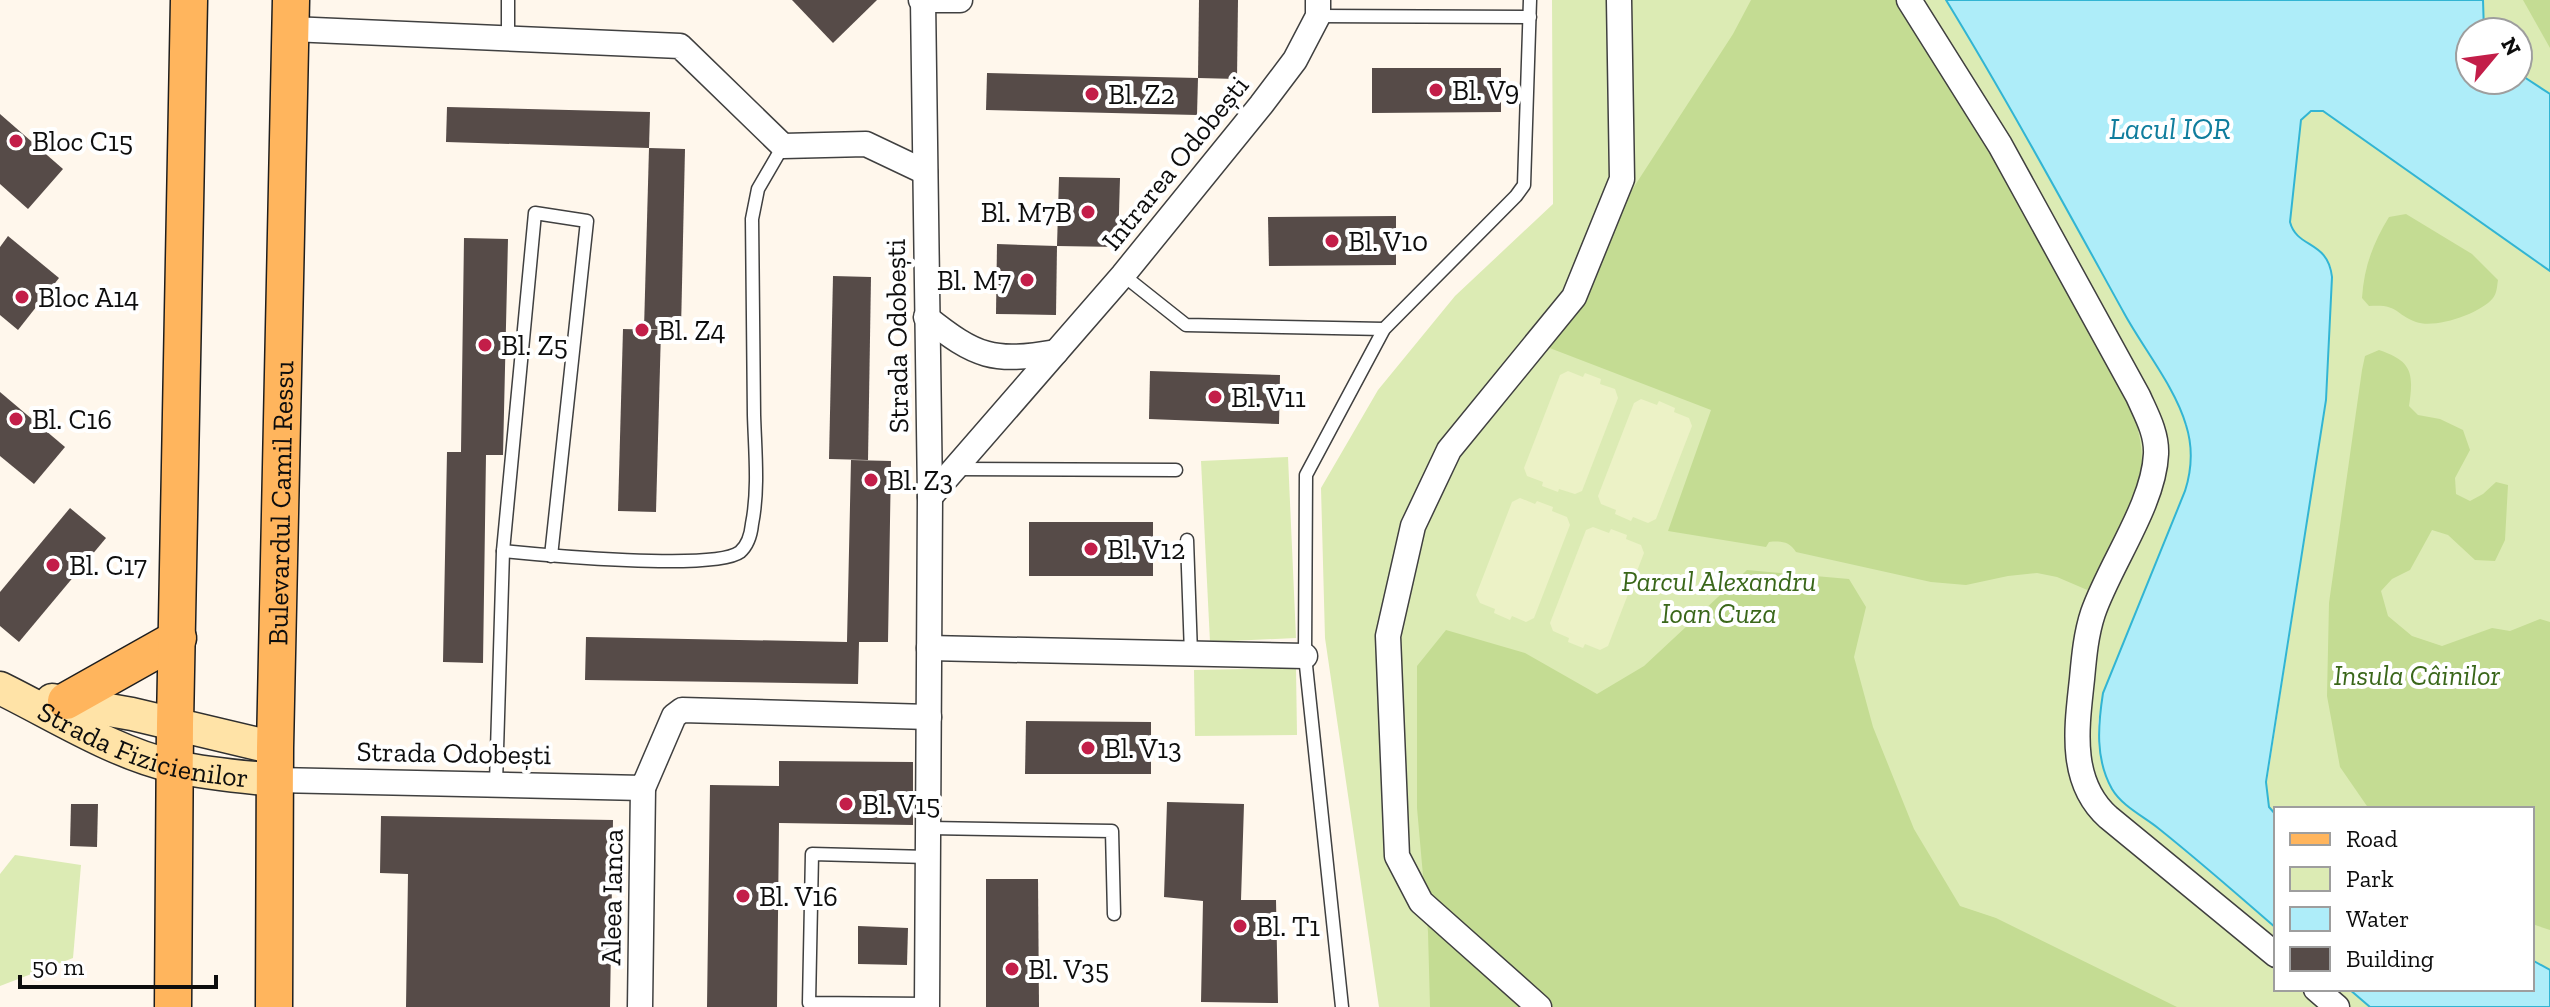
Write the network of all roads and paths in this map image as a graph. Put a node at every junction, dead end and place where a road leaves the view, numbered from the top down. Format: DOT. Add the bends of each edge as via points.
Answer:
graph roads {
  1 [pos="189,0"];
  2 [pos="508,0"];
  3 [pos="960,0"];
  4 [pos="1530,0"];
  5 [pos="1619,0"];
  6 [pos="1909,0"];
  7 [pos="922,1"];
  8 [pos="1318,8"];
  9 [pos="291,14"];
  10 [pos="1530,17"];
  11 [pos="508,38"];
  12 [pos="783,146"];
  13 [pos="925,172"];
  14 [pos="1123,275"];
  15 [pos="926,317"];
  16 [pos="1384,329"];
  17 [pos="1056,352"];
  18 [pos="954,469"];
  19 [pos="1176,470"];
  20 [pos="930,497"];
  21 [pos="1187,540"];
  22 [pos="503,551"];
  23 [pos="551,556"];
  24 [pos="178,638"];
  25 [pos="929,648"];
  26 [pos="1191,654"];
  27 [pos="1305,656"];
  28 [pos="8,692"];
  29 [pos="66,701"];
  30 [pos="929,717"];
  31 [pos="175,724"];
  32 [pos="275,764"];
  33 [pos="174,767"];
  34 [pos="496,783"];
  35 [pos="643,788"];
  36 [pos="929,828"];
  37 [pos="928,857"];
  38 [pos="1114,914"];
  39 [pos="2274,953"];
  40 [pos="2318,991"];
  41 [pos="927,1006"];
  42 [pos="173,1007"];
  43 [pos="274,1007"];
  44 [pos="640,1007"];
  45 [pos="1342,1007"];
  46 [pos="1539,1007"];
  47 [pos="2337,1007"];
  1 -- 24 [label="main road"];
  2 -- 11 [label="lane"];
  3 -- 7 [label="street, Strada Odobești"];
  4 -- 10 [label="lane"];
  5 -- 46 [label="street" via="1622,179 1574,297 1449,450 1413,526 1388,636 1397,856 1421,902"];
  6 -- 39 [label="street" via="2000,145 2138,396 2155,437 2146,494 2089,628 2077,734 2087,787 2100,810"];
  7 -- 13 [label="street, Strada Odobești"];
  8 -- 10 [label="lane"];
  8 -- 14 [label="street, Intrarea Odobești" via="1295,60"];
  9 -- 11 [label="street"];
  9 -- 32 [label="main road, Bulevardul Camil Ressu"];
  10 -- 16 [label="lane" via="1524,185"];
  11 -- 12 [label="street" via="680,46"];
  12 -- 13 [label="street" via="866,144"];
  12 -- 23 [label="lane" via="758,189 752,219 755,476 749,539 739,552 722,559"];
  13 -- 15 [label="street, Strada Odobești"];
  14 -- 16 [label="lane" via="1186,325"];
  14 -- 17 [label="street, Intrarea Odobești"];
  15 -- 17 [label="street" via="953,339 986,355 1016,359"];
  15 -- 20 [label="street, Strada Odobești"];
  16 -- 27 [label="lane" via="1306,475"];
  17 -- 18 [label="street, Intrarea Odobești"];
  18 -- 19 [label="lane"];
  18 -- 20 [label="street, Intrarea Odobești"];
  20 -- 25 [label="street, Strada Odobești"];
  21 -- 26 [label="lane"];
  22 -- 23 [label="lane"];
  22 -- 23 [label="lane" via="535,213 587,221"];
  22 -- 34 [label="lane"];
  24 -- 29 [label="main road"];
  24 -- 31 [label="main road"];
  25 -- 26 [label="street"];
  25 -- 30 [label="street, Strada Odobești"];
  26 -- 27 [label="street"];
  27 -- 45 [label="lane"];
  28 -- 29 [label="street, Strada Fizicienilor"];
  28 -- 33 [label="street, Strada Fizicienilor" via="94,736"];
  29 -- 31 [label="street, Strada Fizicienilor"];
  30 -- 35 [label="street" via="682,710 674,716"];
  30 -- 36 [label="street, Strada Odobești"];
  31 -- 32 [label="street, Strada Fizicienilor"];
  31 -- 33 [label="main road"];
  32 -- 33 [label="street, Strada Fizicienilor" via="235,777"];
  32 -- 34 [label="street, Strada Odobești" via="312,780"];
  32 -- 43 [label="main road, Bulevardul Camil Ressu"];
  33 -- 42 [label="main road"];
  34 -- 35 [label="street, Strada Odobești"];
  35 -- 44 [label="street, Aleea Ianca"];
  36 -- 37 [label="street, Strada Odobești"];
  36 -- 38 [label="lane" via="1112,831"];
  37 -- 41 [label="street, Strada Odobești"];
  37 -- 41 [label="lane" via="812,854 809,1003"];
  40 -- 47 [label="street"];
}
